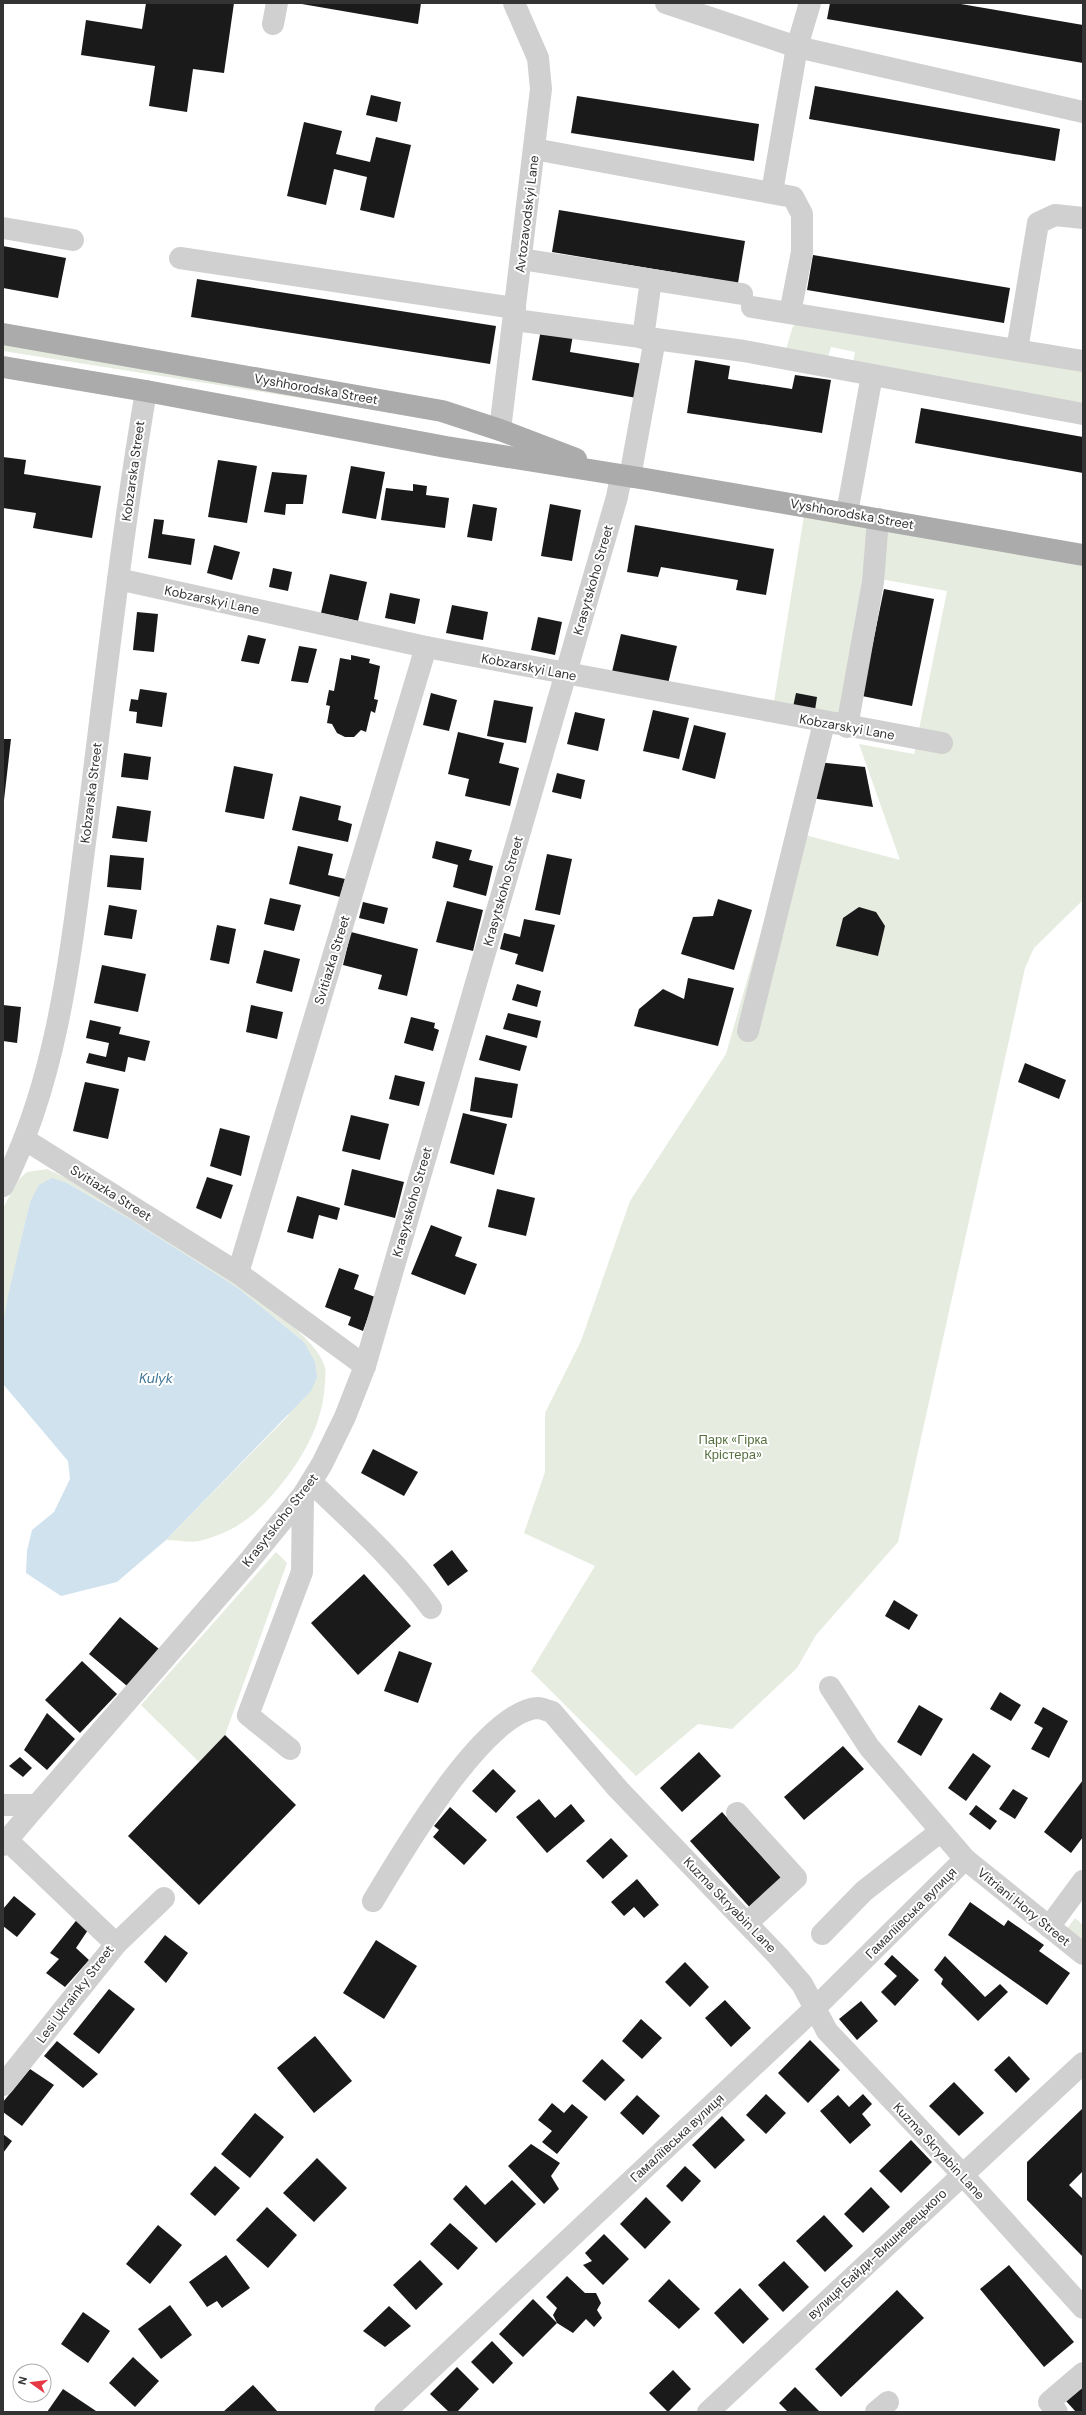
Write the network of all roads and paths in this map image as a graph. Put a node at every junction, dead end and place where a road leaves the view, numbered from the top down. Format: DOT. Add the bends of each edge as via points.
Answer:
graph roads {
  1 [pos="277,3"];
  2 [pos="514,3"];
  3 [pos="666,3"];
  4 [pos="810,3"];
  5 [pos="273,24"];
  6 [pos="797,47"];
  7 [pos="1083,112"];
  8 [pos="534,149"];
  9 [pos="772,192"];
  10 [pos="1083,218"];
  11 [pos="3,228"];
  12 [pos="73,240"];
  13 [pos="180,258"];
  14 [pos="521,259"];
  15 [pos="651,280"];
  16 [pos="515,314"];
  17 [pos="790,314"];
  18 [pos="3,334"];
  19 [pos="649,338"];
  20 [pos="1017,350"];
  21 [pos="1083,361"];
  22 [pos="3,367"];
  23 [pos="872,375"];
  24 [pos="146,391"];
  25 [pos="1083,414"];
  26 [pos="500,430"];
  27 [pos="625,476"];
  28 [pos="847,513"];
  29 [pos="878,519"];
  30 [pos="1083,554"];
  31 [pos="118,579"];
  32 [pos="426,647"];
  33 [pos="566,674"];
  34 [pos="824,723"];
  35 [pos="847,727"];
  36 [pos="942,743"];
  37 [pos="748,1031"];
  38 [pos="24,1139"];
  39 [pos="3,1186"];
  40 [pos="238,1273"];
  41 [pos="365,1366"];
  42 [pos="307,1488"];
  43 [pos="431,1608"];
  44 [pos="830,1687"];
  45 [pos="290,1749"];
  46 [pos="3,1805"];
  47 [pos="37,1805"];
  48 [pos="737,1813"];
  49 [pos="941,1831"];
  50 [pos="5,1843"];
  51 [pos="965,1859"];
  52 [pos="1083,1881"];
  53 [pos="164,1898"];
  54 [pos="373,1901"];
  55 [pos="747,1923"];
  56 [pos="1049,1927"];
  57 [pos="822,1934"];
  58 [pos="116,1944"];
  59 [pos="1083,1954"];
  60 [pos="814,2008"];
  61 [pos="1082,2067"];
  62 [pos="3,2085"];
  63 [pos="962,2174"];
  64 [pos="1083,2307"];
  65 [pos="1083,2373"];
  66 [pos="399,2408"];
  67 [pos="708,2412"];
  68 [pos="1058,2412"];
  1 -- 5 [label="street"];
  2 -- 8 [label="street, Avtozavodskyi Lane" via="538,58 542,89"];
  3 -- 6 [label="street"];
  4 -- 6 [label="street"];
  6 -- 7 [label="street"];
  6 -- 9 [label="street"];
  8 -- 9 [label="street"];
  8 -- 14 [label="street, Avtozavodskyi Lane"];
  9 -- 17 [label="street" via="793,197 802,214 802,252"];
  10 -- 20 [label="street" via="1055,214 1038,223"];
  11 -- 12 [label="street"];
  13 -- 16 [label="street"];
  14 -- 15 [label="street"];
  14 -- 16 [label="street, Avtozavodskyi Lane"];
  15 -- 17 [label="street" via="747,301"];
  15 -- 19 [label="street, Krasytskoho Street"];
  16 -- 19 [label="street"];
  16 -- 26 [label="street, Avtozavodskyi Lane"];
  17 -- 20 [label="street"];
  18 -- 26 [label="main road, Vyshhorodska Street" via="442,411"];
  19 -- 23 [label="street" via="744,351"];
  19 -- 27 [label="street, Krasytskoho Street"];
  20 -- 21 [label="street"];
  22 -- 24 [label="main road, Vyshhorodska Street"];
  23 -- 25 [label="street"];
  23 -- 28 [label="street"];
  24 -- 27 [label="main road, Vyshhorodska Street" via="446,447"];
  24 -- 31 [label="street, Kobzarska Street"];
  26 -- 27 [label="main road, Vyshhorodska Street"];
  27 -- 28 [label="main road, Vyshhorodska Street"];
  27 -- 33 [label="street, Krasytskoho Street"];
  28 -- 29 [label="main road, Vyshhorodska Street"];
  29 -- 30 [label="main road, Vyshhorodska Street"];
  29 -- 35 [label="street" via="873,582"];
  31 -- 32 [label="street, Kobzarskyi Lane"];
  31 -- 38 [label="street, Kobzarska Street" via="70,963 50,1053"];
  32 -- 33 [label="street, Kobzarskyi Lane"];
  32 -- 40 [label="street, Svitiazka Street"];
  33 -- 34 [label="street, Kobzarskyi Lane"];
  33 -- 41 [label="street, Krasytskoho Street"];
  34 -- 35 [label="street, Kobzarskyi Lane"];
  34 -- 37 [label="street"];
  35 -- 36 [label="street, Kobzarskyi Lane"];
  38 -- 39 [label="street, Kobzarska Street"];
  38 -- 40 [label="street, Svitiazka Street"];
  40 -- 41 [label="street, Svitiazka Street"];
  41 -- 42 [label="street, Krasytskoho Street" via="345,1417"];
  42 -- 43 [label="street" via="392,1560"];
  42 -- 45 [label="street" via="302,1572 248,1715"];
  42 -- 47 [label="street, Krasytskoho Street" via="249,1561"];
  44 -- 49 [label="street, Vitriani Hory Street" via="869,1747"];
  46 -- 47 [label="street"];
  47 -- 50 [label="street, Krasytskoho Street"];
  48 -- 55 [label="street" via="796,1878"];
  49 -- 51 [label="street, Vitriani Hory Street"];
  49 -- 57 [label="street" via="864,1891"];
  50 -- 58 [label="street, Lesi Ukrainky Street"];
  51 -- 56 [label="street, Vitriani Hory Street"];
  51 -- 60 [label="street, Гамаліївська вулиця"];
  52 -- 56 [label="street"];
  53 -- 58 [label="street"];
  54 -- 55 [label="street, Kuzma Skryabin Lane" via="446,1785 498,1728 522,1713 538,1708 552,1712 618,1789"];
  55 -- 60 [label="street, Kuzma Skryabin Lane" via="802,1984"];
  56 -- 59 [label="street, Vitriani Hory Street"];
  58 -- 62 [label="street, Lesi Ukrainky Street"];
  60 -- 63 [label="street, Kuzma Skryabin Lane" via="827,2031"];
  60 -- 66 [label="street, Гамаліївська вулиця"];
  61 -- 63 [label="street, вулиця Байди-Вишневецького"];
  63 -- 64 [label="street, Kuzma Skryabin Lane"];
  63 -- 67 [label="street, вулиця Байди-Вишневецького"];
  65 -- 68 [label="street" via="1049,2402"];
}
